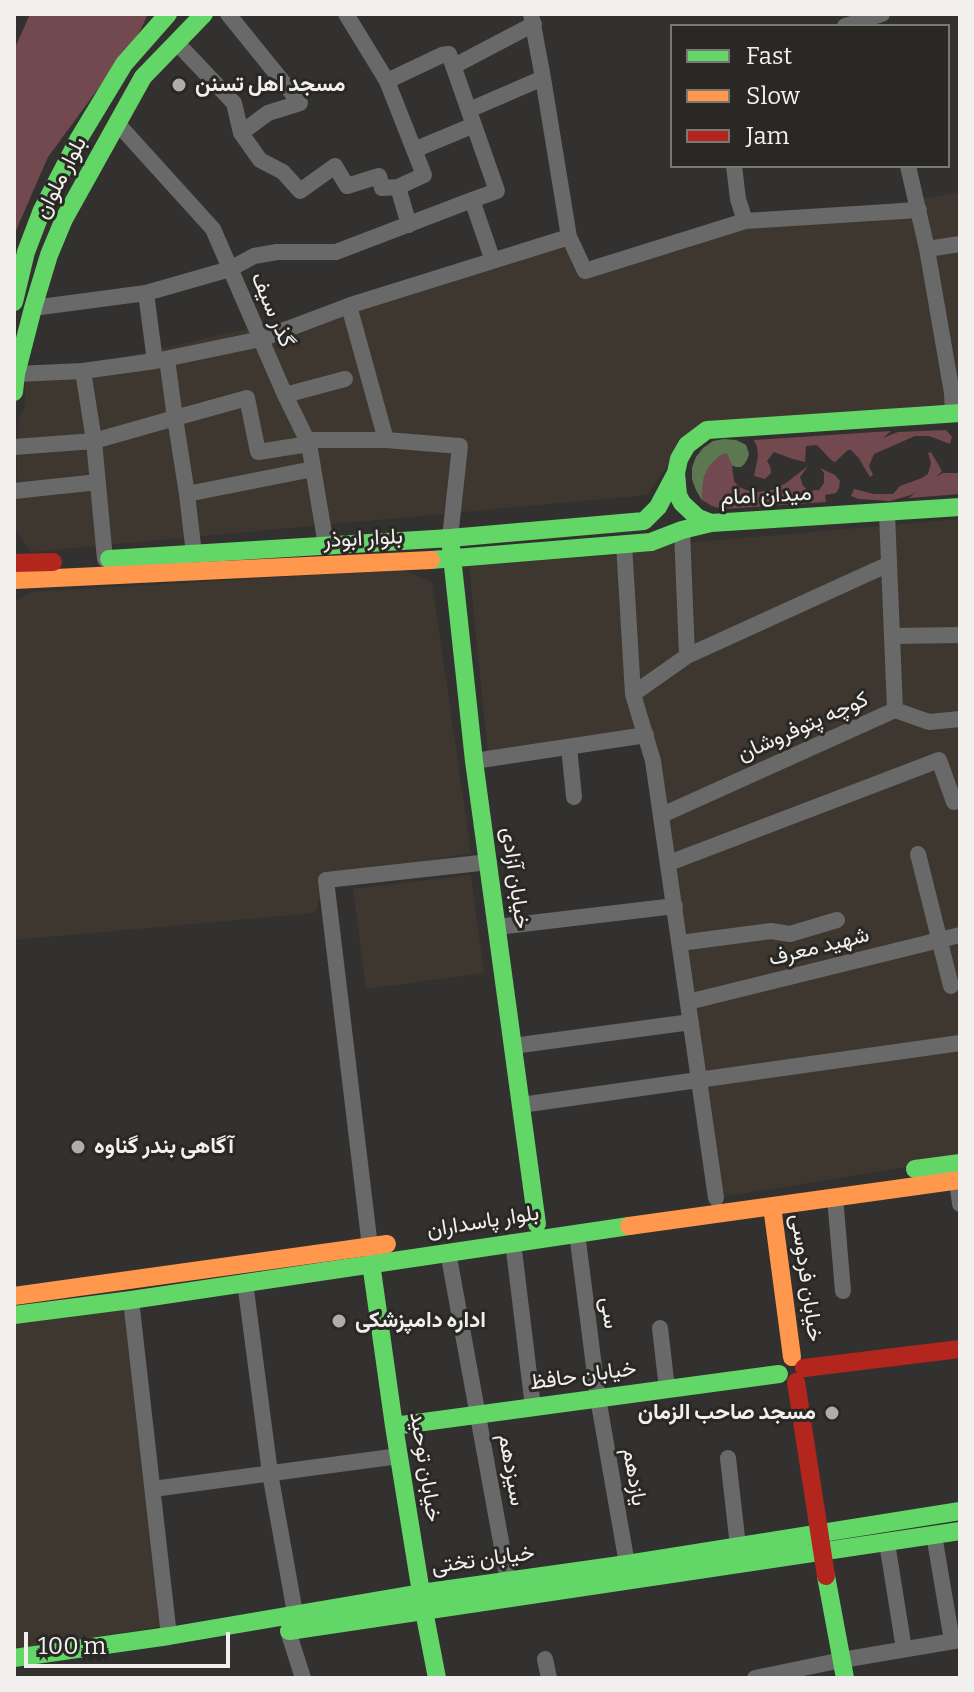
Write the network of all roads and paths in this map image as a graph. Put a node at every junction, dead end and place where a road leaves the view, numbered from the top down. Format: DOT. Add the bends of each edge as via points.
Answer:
graph roads {
  1 [pos="168,14"];
  2 [pos="204,14"];
  3 [pos="228,14"];
  4 [pos="346,14"];
  5 [pos="873,18"];
  6 [pos="533,19"];
  7 [pos="852,24"];
  8 [pos="176,42"];
  9 [pos="454,66"];
  10 [pos="543,78"];
  11 [pos="387,81"];
  12 [pos="472,118"];
  13 [pos="117,123"];
  14 [pos="241,133"];
  15 [pos="414,150"];
  16 [pos="734,168"];
  17 [pos="908,168"];
  18 [pos="398,187"];
  19 [pos="472,200"];
  20 [pos="919,210"];
  21 [pos="745,221"];
  22 [pos="409,225"];
  23 [pos="569,237"];
  24 [pos="960,244"];
  25 [pos="927,249"];
  26 [pos="493,261"];
  27 [pos="230,269"];
  28 [pos="146,293"];
  29 [pos="14,302"];
  30 [pos="349,306"];
  31 [pos="33,308"];
  32 [pos="261,339"];
  33 [pos="161,360"];
  34 [pos="83,371"];
  35 [pos="345,379"];
  36 [pos="15,383"];
  37 [pos="285,395"];
  38 [pos="957,413"];
  39 [pos="175,418"];
  40 [pos="386,440"];
  41 [pos="94,441"];
  42 [pos="309,444"];
  43 [pos="14,447"];
  44 [pos="313,469"];
  45 [pos="676,473"];
  46 [pos="98,482"];
  47 [pos="14,491"];
  48 [pos="187,494"];
  49 [pos="960,507"];
  50 [pos="887,513"];
  51 [pos="644,521"];
  52 [pos="711,523"];
  53 [pos="682,530"];
  54 [pos="450,538"];
  55 [pos="651,542"];
  56 [pos="624,544"];
  57 [pos="326,545"];
  58 [pos="194,554"];
  59 [pos="105,559"];
  60 [pos="451,559"];
  61 [pos="14,563"];
  62 [pos="889,564"];
  63 [pos="14,580"];
  64 [pos="960,635"];
  65 [pos="892,636"];
  66 [pos="687,656"];
  67 [pos="633,694"];
  68 [pos="895,710"];
  69 [pos="960,719"];
  70 [pos="646,735"];
  71 [pos="569,747"];
  72 [pos="474,761"];
  73 [pos="574,797"];
  74 [pos="960,800"];
  75 [pos="662,815"];
  76 [pos="918,854"];
  77 [pos="489,862"];
  78 [pos="669,863"];
  79 [pos="675,906"];
  80 [pos="837,920"];
  81 [pos="497,927"];
  82 [pos="960,935"];
  83 [pos="940,940"];
  84 [pos="680,943"];
  85 [pos="951,986"];
  86 [pos="688,1002"];
  87 [pos="691,1022"];
  88 [pos="960,1043"];
  89 [pos="513,1046"];
  90 [pos="699,1079"];
  91 [pos="521,1105"];
  92 [pos="959,1174"];
  93 [pos="835,1197"];
  94 [pos="716,1198"];
  95 [pos="960,1204"];
  96 [pos="772,1206"];
  97 [pos="537,1224"];
  98 [pos="577,1233"];
  99 [pos="513,1242"];
  100 [pos="448,1252"];
  101 [pos="371,1255"];
  102 [pos="245,1282"];
  103 [pos="100,1284"];
  104 [pos="843,1291"];
  105 [pos="14,1296"];
  106 [pos="131,1300"];
  107 [pos="103,1303"];
  108 [pos="14,1315"];
  109 [pos="660,1328"];
  110 [pos="960,1349"];
  111 [pos="793,1370"];
  112 [pos="667,1389"];
  113 [pos="598,1398"];
  114 [pos="533,1407"];
  115 [pos="479,1414"];
  116 [pos="394,1426"];
  117 [pos="399,1456"];
  118 [pos="728,1458"];
  119 [pos="270,1473"];
  120 [pos="153,1489"];
  121 [pos="960,1511"];
  122 [pos="960,1531"];
  123 [pos="820,1533"];
  124 [pos="934,1535"];
  125 [pos="887,1543"];
  126 [pos="738,1546"];
  127 [pos="822,1553"];
  128 [pos="627,1564"];
  129 [pos="508,1580"];
  130 [pos="422,1602"];
  131 [pos="292,1622"];
  132 [pos="169,1636"];
  133 [pos="956,1640"];
  134 [pos="904,1649"];
  135 [pos="14,1658"];
  136 [pos="545,1659"];
  137 [pos="844,1669"];
  138 [pos="14,1673"];
  139 [pos="303,1678"];
  140 [pos="437,1678"];
  141 [pos="549,1678"];
  142 [pos="755,1678"];
  1 -- 29 [label="main road, بلوار ملوان" via="124,64 71,154 42,210"];
  2 -- 8 [label="main road, بلوار ملوان"];
  3 -- 14 [label="street" via="300,103 268,113"];
  4 -- 11 [label="street"];
  5 -- 7 [label="street"];
  6 -- 9 [label="street"];
  6 -- 10 [label="street"];
  8 -- 13 [label="main road, بلوار ملوان" via="143,77"];
  8 -- 14 [label="street" via="234,103"];
  9 -- 11 [label="street" via="449,54 442,55"];
  9 -- 12 [label="street"];
  10 -- 12 [label="street"];
  10 -- 23 [label="street"];
  11 -- 15 [label="street"];
  12 -- 15 [label="street"];
  12 -- 19 [label="street" via="497,191"];
  13 -- 27 [label="street, گذر سیف" via="213,229"];
  13 -- 31 [label="main road, بلوار ملوان" via="64,219"];
  14 -- 18 [label="street" via="260,160 283,172 300,191 335,166 347,186 379,176 382,188"];
  15 -- 18 [label="street" via="424,175"];
  16 -- 21 [label="street"];
  17 -- 20 [label="street"];
  18 -- 22 [label="street"];
  19 -- 22 [label="street"];
  19 -- 26 [label="street"];
  20 -- 21 [label="street"];
  20 -- 25 [label="street"];
  21 -- 23 [label="street" via="585,271"];
  22 -- 27 [label="street" via="336,252 277,252 254,256"];
  23 -- 26 [label="street"];
  24 -- 25 [label="street"];
  25 -- 38 [label="street"];
  26 -- 30 [label="street"];
  27 -- 28 [label="street"];
  27 -- 32 [label="street, گذر سیف"];
  28 -- 31 [label="street"];
  28 -- 33 [label="street"];
  30 -- 32 [label="street"];
  30 -- 40 [label="street"];
  31 -- 36 [label="main road, بلوار ملوان"];
  32 -- 33 [label="street"];
  32 -- 37 [label="street, گذر سیف"];
  33 -- 34 [label="street"];
  33 -- 39 [label="street"];
  34 -- 36 [label="street"];
  34 -- 41 [label="street"];
  35 -- 37 [label="street"];
  37 -- 42 [label="street, گذر سیف"];
  38 -- 45 [label="main road" via="707,430 687,445"];
  39 -- 41 [label="street"];
  39 -- 42 [label="street" via="247,398 258,452"];
  39 -- 48 [label="street"];
  40 -- 42 [label="street"];
  40 -- 54 [label="street" via="460,446"];
  41 -- 43 [label="street"];
  41 -- 46 [label="street"];
  42 -- 44 [label="street, گذر سیف"];
  44 -- 48 [label="street"];
  44 -- 57 [label="street, گذر سیف"];
  45 -- 51 [label="main road"];
  45 -- 52 [label="main road, میدان امام" via="682,503"];
  46 -- 47 [label="street"];
  46 -- 59 [label="street"];
  48 -- 58 [label="street"];
  49 -- 50 [label="main road, میدان امام"];
  50 -- 52 [label="main road, میدان امام"];
  50 -- 62 [label="street, کوچه پتوفروشان"];
  51 -- 54 [label="main road, بلوار ابوذر"];
  51 -- 55 [label="main road" via="655,529"];
  52 -- 53 [label="main road, بلوار ابوذر"];
  53 -- 55 [label="main road, بلوار ابوذر"];
  53 -- 66 [label="street"];
  54 -- 57 [label="main road, بلوار ابوذر"];
  54 -- 60 [label="main road, خیابان آزادی"];
  55 -- 56 [label="main road, بلوار ابوذر"];
  56 -- 60 [label="main road, بلوار ابوذر"];
  56 -- 67 [label="street"];
  57 -- 58 [label="main road, بلوار ابوذر"];
  58 -- 59 [label="main road, بلوار ابوذر"];
  59 -- 61 [label="main road, بلوار ابوذر"];
  60 -- 63 [label="main road, بلوار ابوذر"];
  60 -- 72 [label="main road, خیابان آزادی"];
  62 -- 65 [label="street, کوچه پتوفروشان"];
  62 -- 66 [label="street"];
  64 -- 65 [label="street"];
  65 -- 68 [label="street, کوچه پتوفروشان"];
  66 -- 67 [label="street"];
  67 -- 70 [label="street"];
  68 -- 69 [label="street" via="929,722"];
  68 -- 75 [label="street, کوچه پتوفروشان"];
  70 -- 71 [label="street"];
  70 -- 75 [label="street"];
  71 -- 72 [label="street"];
  71 -- 73 [label="street"];
  72 -- 77 [label="main road, خیابان آزادی"];
  74 -- 78 [label="street" via="954,802 939,760"];
  75 -- 78 [label="street"];
  76 -- 83 [label="street"];
  77 -- 81 [label="main road, خیابان آزادی"];
  77 -- 101 [label="street" via="326,880"];
  78 -- 79 [label="street"];
  79 -- 81 [label="street"];
  79 -- 84 [label="street"];
  80 -- 84 [label="street" via="790,934 771,931"];
  81 -- 89 [label="main road, خیابان آزادی"];
  82 -- 83 [label="street, شهید معرف"];
  83 -- 85 [label="street"];
  83 -- 86 [label="street, شهید معرف"];
  84 -- 86 [label="street"];
  86 -- 87 [label="street"];
  87 -- 89 [label="street"];
  87 -- 90 [label="street"];
  88 -- 90 [label="street"];
  89 -- 91 [label="main road, خیابان آزادی"];
  90 -- 91 [label="street"];
  90 -- 94 [label="street"];
  91 -- 97 [label="main road, خیابان آزادی"];
  92 -- 93 [label="main road, بلوار پاسداران"];
  92 -- 94 [label="main road, بلوار پاسداران"];
  92 -- 95 [label="street"];
  93 -- 96 [label="main road, بلوار پاسداران"];
  93 -- 104 [label="street"];
  94 -- 97 [label="main road, بلوار پاسداران"];
  96 -- 98 [label="main road, بلوار پاسداران"];
  96 -- 111 [label="main road, خیابان فردوسی"];
  97 -- 101 [label="main road, بلوار پاسداران"];
  98 -- 99 [label="main road, بلوار پاسداران"];
  98 -- 113 [label="street, سی"];
  99 -- 100 [label="main road, بلوار پاسداران"];
  99 -- 114 [label="street"];
  100 -- 101 [label="main road, بلوار پاسداران"];
  100 -- 115 [label="street, سیزدهم"];
  101 -- 102 [label="main road, بلوار پاسداران"];
  101 -- 103 [label="main road, بلوار پاسداران"];
  101 -- 116 [label="main road, خیابان توحید"];
  102 -- 106 [label="main road, بلوار پاسداران"];
  102 -- 119 [label="street"];
  103 -- 105 [label="main road, بلوار پاسداران"];
  103 -- 107 [label="main road"];
  106 -- 107 [label="main road, بلوار پاسداران"];
  106 -- 120 [label="street"];
  107 -- 108 [label="main road, بلوار پاسداران"];
  109 -- 112 [label="street"];
  110 -- 111 [label="main road, خیابان حافظ"];
  111 -- 112 [label="main road, خیابان حافظ"];
  111 -- 123 [label="main road, خیابان فردوسی"];
  112 -- 113 [label="main road, خیابان حافظ"];
  113 -- 114 [label="main road, خیابان حافظ"];
  113 -- 128 [label="street, یازدهم"];
  114 -- 115 [label="main road, خیابان حافظ"];
  115 -- 116 [label="main road, خیابان حافظ"];
  115 -- 129 [label="street, سیزدهم"];
  116 -- 117 [label="main road, خیابان توحید"];
  117 -- 119 [label="street"];
  117 -- 130 [label="main road, خیابان توحید"];
  118 -- 126 [label="street"];
  119 -- 120 [label="street"];
  119 -- 131 [label="street"];
  120 -- 132 [label="street"];
  121 -- 123 [label="main road, خیابان تختی"];
  122 -- 124 [label="main road, خیابان تختی"];
  123 -- 126 [label="main road, خیابان تختی"];
  123 -- 127 [label="main road, خیابان فردوسی"];
  124 -- 125 [label="main road, خیابان تختی"];
  124 -- 133 [label="street"];
  125 -- 127 [label="main road, خیابان تختی"];
  125 -- 134 [label="street"];
  126 -- 128 [label="main road, خیابان تختی"];
  127 -- 130 [label="main road, خیابان تختی"];
  127 -- 137 [label="main road, خیابان فردوسی"];
  128 -- 129 [label="main road, خیابان تختی"];
  129 -- 130 [label="main road, خیابان تختی"];
  130 -- 131 [label="main road, خیابان تختی"];
  130 -- 140 [label="main road, خیابان توحید"];
  131 -- 132 [label="main road, خیابان تختی"];
  131 -- 138 [label="main road, خیابان تختی"];
  131 -- 139 [label="street"];
  132 -- 135 [label="main road, خیابان تختی"];
  133 -- 134 [label="street"];
  134 -- 137 [label="street"];
  136 -- 141 [label="street"];
  137 -- 142 [label="street"];
}
